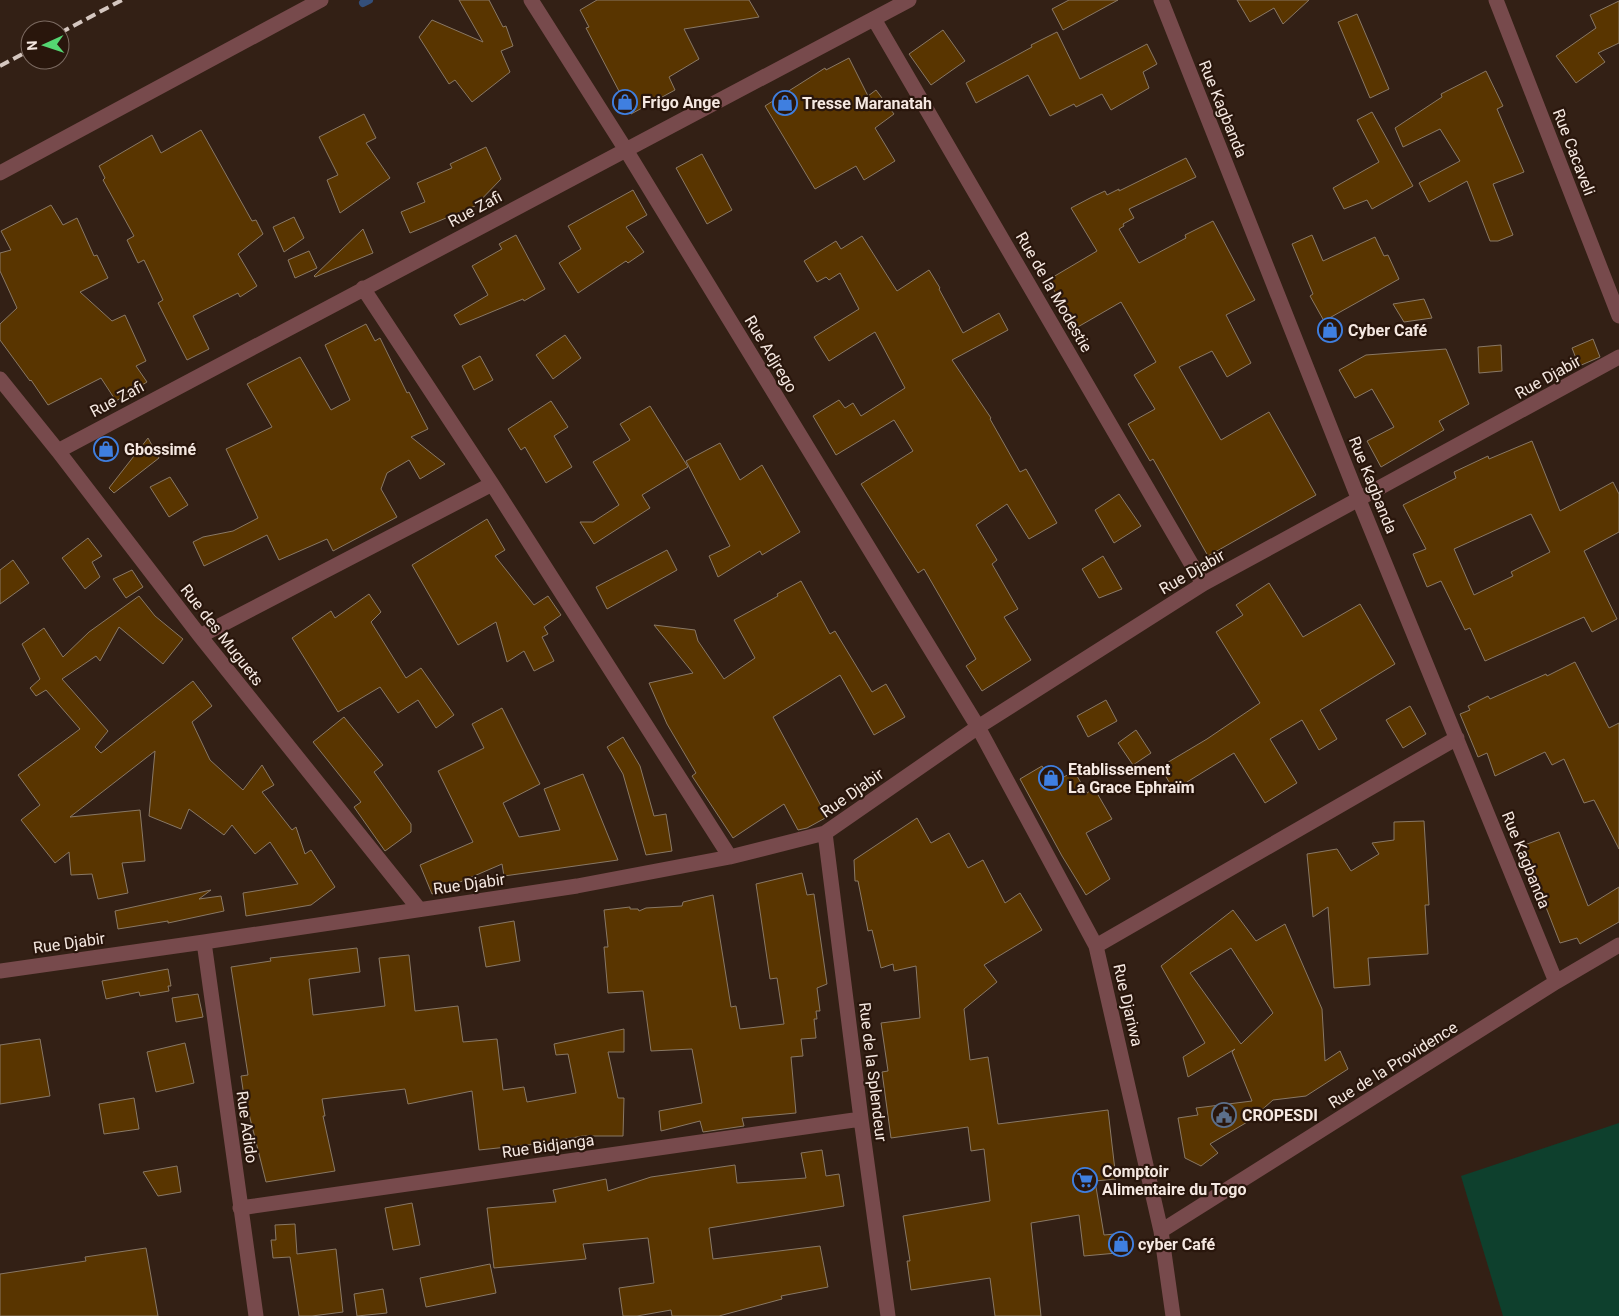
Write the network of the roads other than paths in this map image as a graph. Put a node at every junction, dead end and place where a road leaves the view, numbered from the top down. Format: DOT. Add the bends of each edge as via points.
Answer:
graph roads {
  1 [pos="321,0"];
  2 [pos="532,0"];
  3 [pos="909,0"];
  4 [pos="1161,0"];
  5 [pos="1496,0"];
  6 [pos="874,18"];
  7 [pos="626,150"];
  8 [pos="0,173"];
  9 [pos="362,288"];
  10 [pos="1619,316"];
  11 [pos="1619,358"];
  12 [pos="0,379"];
  13 [pos="58,451"];
  14 [pos="492,484"];
  15 [pos="1360,500"];
  16 [pos="1203,584"];
  17 [pos="200,636"];
  18 [pos="978,727"];
  19 [pos="1457,738"];
  20 [pos="826,833"];
  21 [pos="730,857"];
  22 [pos="419,909"];
  23 [pos="204,942"];
  24 [pos="1619,945"];
  25 [pos="1096,946"];
  26 [pos="0,970"];
  27 [pos="1556,982"];
  28 [pos="861,1119"];
  29 [pos="240,1208"];
  30 [pos="1161,1231"];
  31 [pos="256,1316"];
  32 [pos="888,1316"];
  33 [pos="1172,1316"];
  1 -- 8 [label="street"];
  2 -- 7 [label="street, Rue Adjrego"];
  3 -- 6 [label="street, Rue Zafi"];
  4 -- 15 [label="street, Rue Kagbanda"];
  5 -- 10 [label="street, Rue Cacaveli"];
  6 -- 7 [label="street, Rue Zafi"];
  6 -- 16 [label="street, Rue de la Modestie"];
  7 -- 9 [label="street, Rue Zafi"];
  7 -- 18 [label="street, Rue Adjrego"];
  9 -- 13 [label="street, Rue Zafi"];
  9 -- 14 [label="street"];
  11 -- 15 [label="street, Rue Djabir"];
  12 -- 13 [label="street, Rue des Muguets"];
  13 -- 17 [label="street, Rue des Muguets"];
  14 -- 17 [label="street"];
  14 -- 21 [label="street"];
  15 -- 16 [label="street, Rue Djabir"];
  15 -- 19 [label="street, Rue Kagbanda"];
  16 -- 18 [label="street, Rue Djabir"];
  17 -- 22 [label="street, Rue des Muguets"];
  18 -- 20 [label="street, Rue Djabir"];
  18 -- 25 [label="street, Rue Djariwa"];
  19 -- 25 [label="street"];
  19 -- 27 [label="street, Rue Kagbanda"];
  20 -- 21 [label="street, Rue Djabir"];
  20 -- 28 [label="street, Rue de la Splendeur"];
  21 -- 22 [label="street, Rue Djabir" via="577,886"];
  22 -- 23 [label="street, Rue Djabir"];
  23 -- 26 [label="street, Rue Djabir"];
  23 -- 29 [label="street, Rue Adido"];
  24 -- 27 [label="street, Rue de la Providence"];
  25 -- 30 [label="street, Rue Djariwa"];
  27 -- 30 [label="street, Rue de la Providence"];
  28 -- 29 [label="street, Rue Bidjanga"];
  28 -- 32 [label="street, Rue de la Splendeur"];
  29 -- 31 [label="street, Rue Adido"];
  30 -- 33 [label="street, Rue Djariwa"];
}
